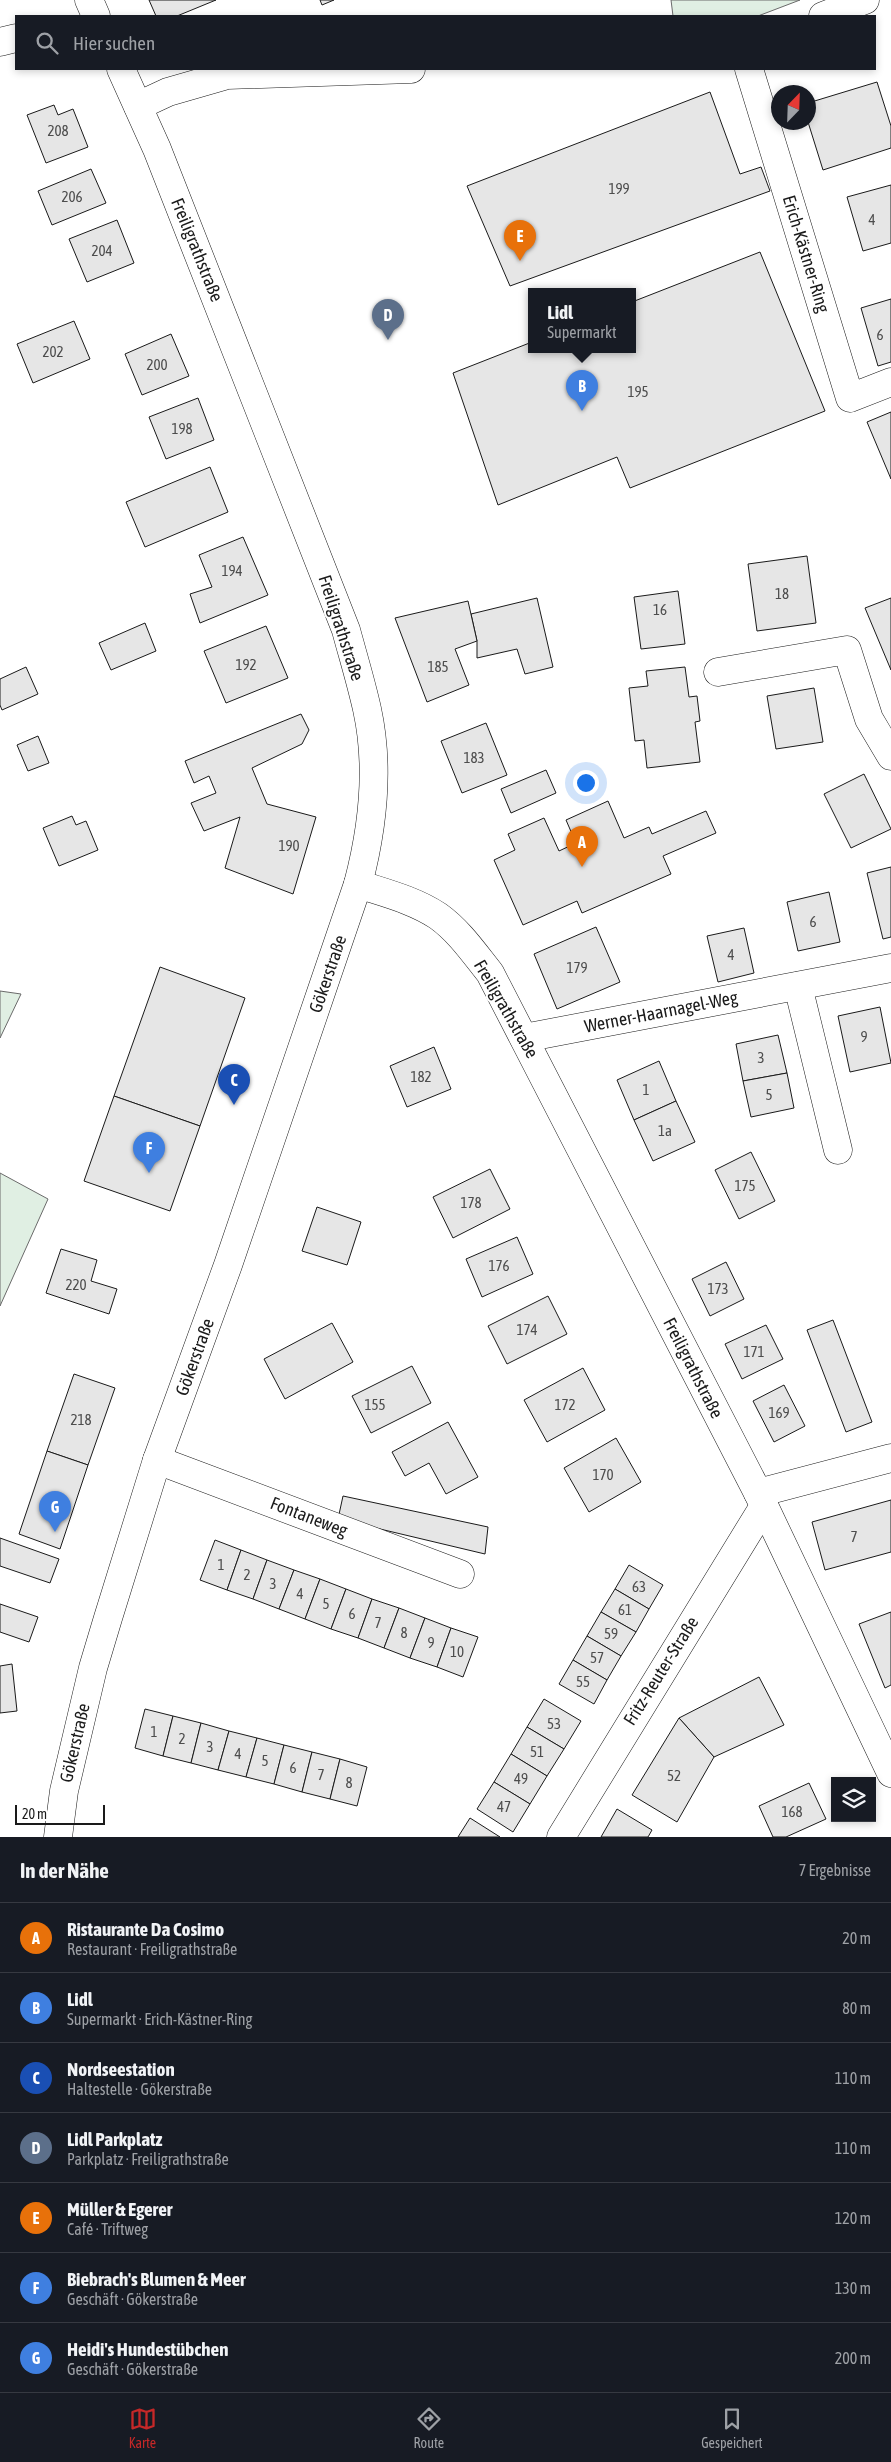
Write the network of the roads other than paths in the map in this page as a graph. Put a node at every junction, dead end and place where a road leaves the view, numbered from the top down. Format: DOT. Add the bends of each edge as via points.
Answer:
graph roads {
  1 [pos="865,0"];
  2 [pos="826,15"];
  3 [pos="15,38"];
  4 [pos="0,42"];
  5 [pos="121,70"];
  6 [pos="380,70"];
  7 [pos="749,70"];
  8 [pos="138,106"];
  9 [pos="891,382"];
  10 [pos="718,672"];
  11 [pos="891,756"];
  12 [pos="358,884"];
  13 [pos="891,968"];
  14 [pos="798,986"];
  15 [pos="524,1038"];
  16 [pos="838,1150"];
  17 [pos="891,1458"];
  18 [pos="157,1460"];
  19 [pos="761,1499"];
  20 [pos="460,1574"];
  21 [pos="891,1773"];
  22 [pos="58,1837"];
  23 [pos="561,1837"];
  1 -- 2 [label="street"];
  3 -- 4 [label="street"];
  5 -- 8 [label="street, Freiligrathstraße"];
  6 -- 8 [label="street" via="227,75 168,92"];
  7 -- 9 [label="street, Erich-Kästner-Ring" via="850,398"];
  8 -- 12 [label="street, Freiligrathstraße" via="346,630 367,710 373,757 374,806"];
  10 -- 11 [label="street" via="847,650 869,719"];
  12 -- 15 [label="street, Freiligrathstraße" via="398,897 438,916 464,940 490,973"];
  12 -- 18 [label="street, Gökerstraße" via="228,1265"];
  13 -- 14 [label="street, Werner-Haarnagel-Weg"];
  14 -- 15 [label="street, Werner-Haarnagel-Weg"];
  14 -- 16 [label="street"];
  15 -- 19 [label="street, Freiligrathstraße"];
  17 -- 19 [label="street"];
  18 -- 20 [label="street, Fontaneweg"];
  18 -- 22 [label="street, Gökerstraße" via="93,1668 64,1791"];
  19 -- 21 [label="street, Freiligrathstraße"];
  19 -- 23 [label="street, Fritz-Reuter-Straße"];
}
